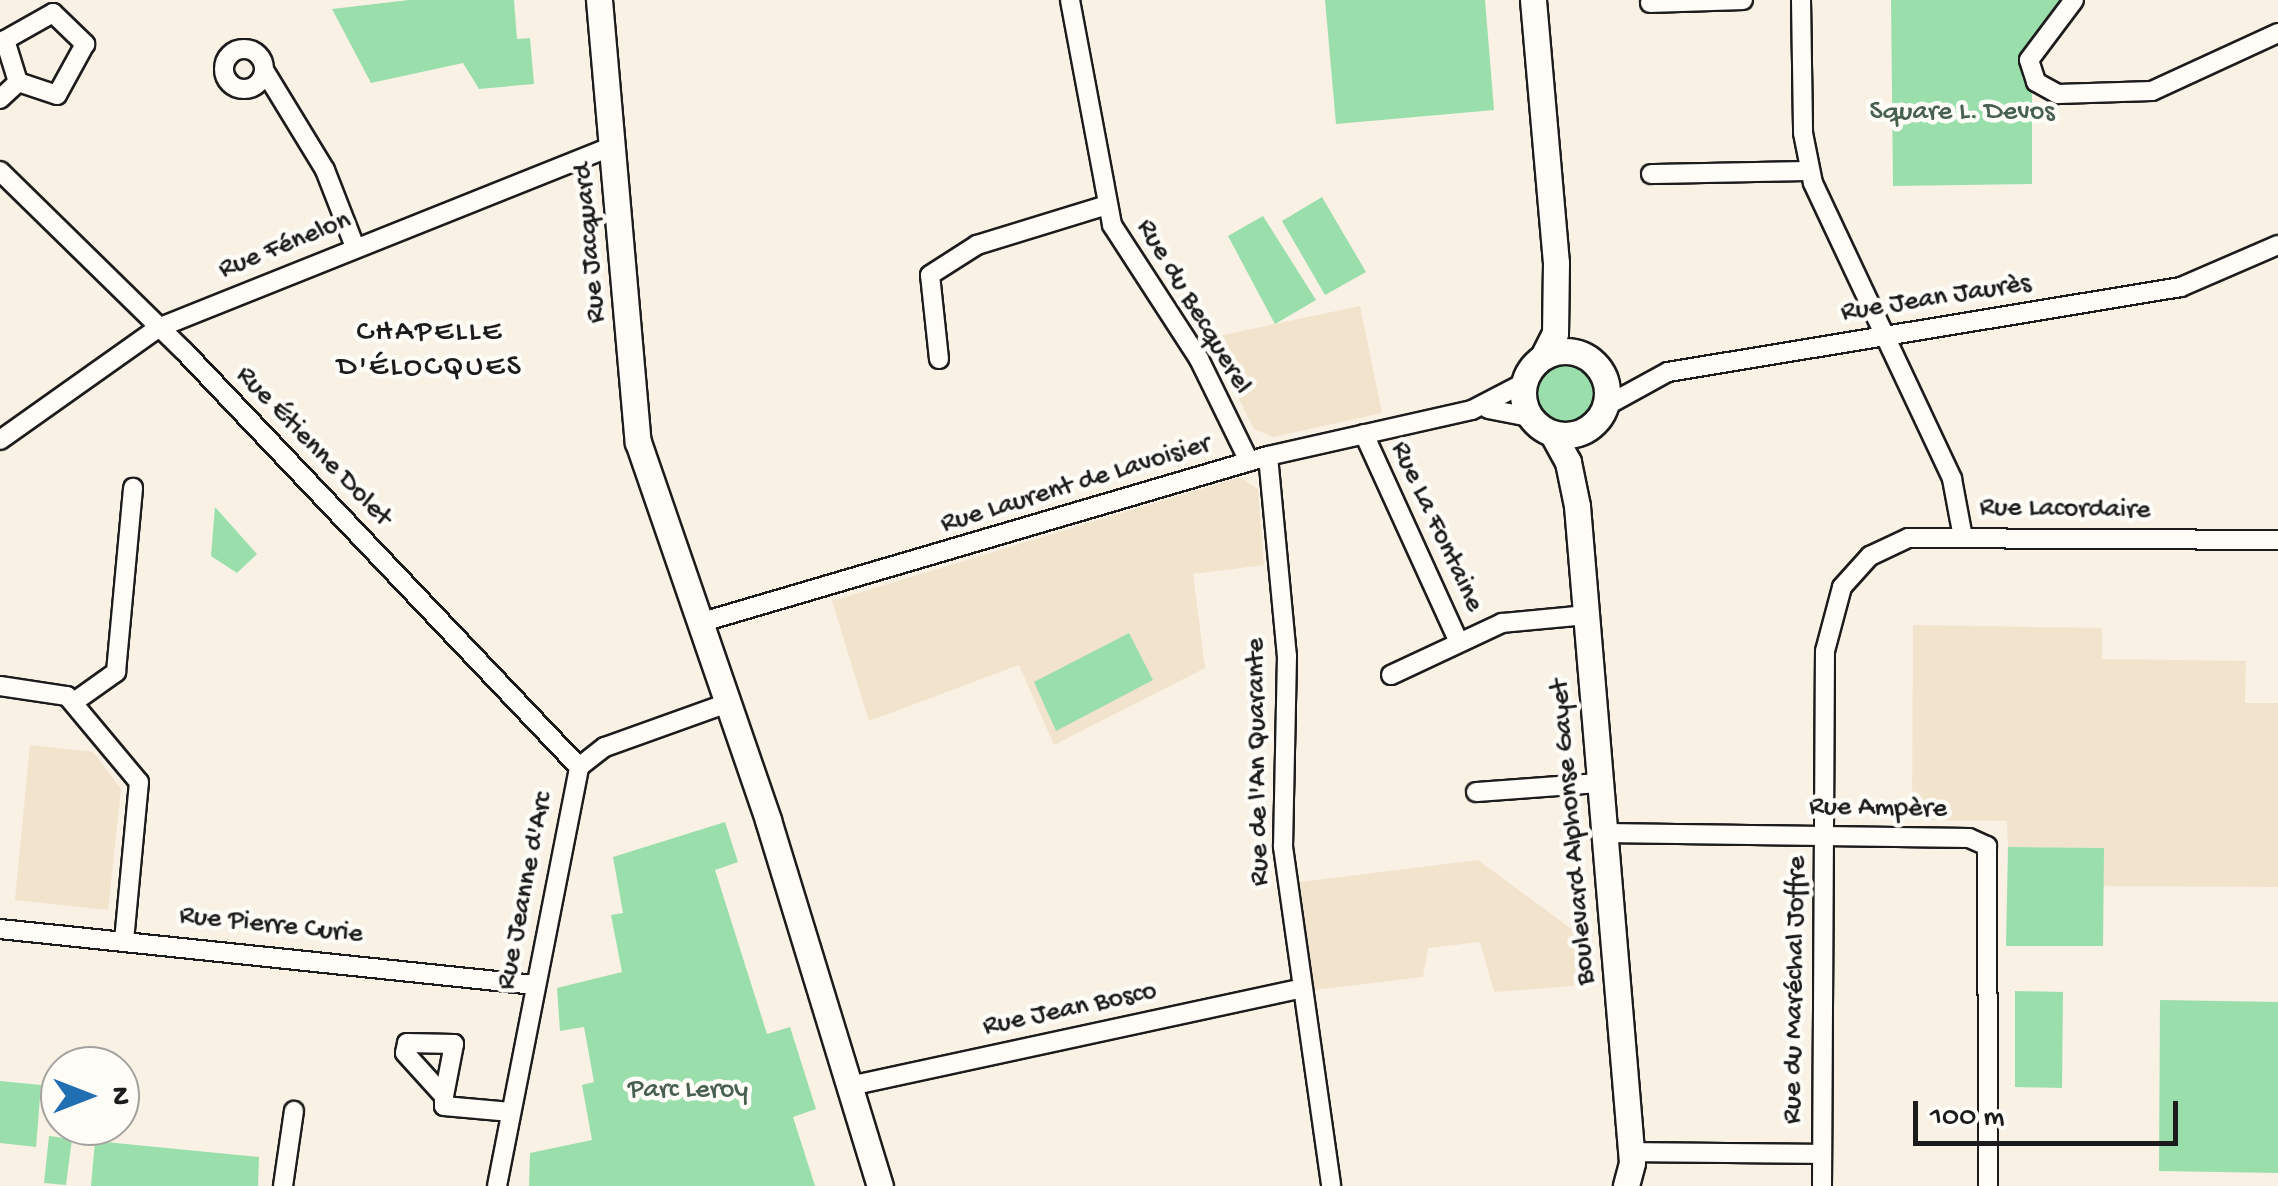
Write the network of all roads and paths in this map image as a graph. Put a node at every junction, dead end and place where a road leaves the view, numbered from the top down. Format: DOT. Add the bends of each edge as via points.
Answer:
graph roads {
  1 [pos="599,0"];
  2 [pos="1070,0"];
  3 [pos="1533,0"];
  4 [pos="1743,0"];
  5 [pos="1801,0"];
  6 [pos="2074,0"];
  7 [pos="1650,3"];
  8 [pos="2278,33"];
  9 [pos="264,70"];
  10 [pos="18,82"];
  11 [pos="0,99"];
  12 [pos="613,146"];
  13 [pos="0,171"];
  14 [pos="1810,171"];
  15 [pos="1651,174"];
  16 [pos="1107,205"];
  17 [pos="2278,245"];
  18 [pos="355,248"];
  19 [pos="1556,263"];
  20 [pos="158,328"];
  21 [pos="1883,334"];
  22 [pos="1543,356"];
  23 [pos="939,359"];
  24 [pos="1594,362"];
  25 [pos="1524,383"];
  26 [pos="1472,410"];
  27 [pos="0,413"];
  28 [pos="1530,417"];
  29 [pos="1598,417"];
  30 [pos="8,434"];
  31 [pos="1364,434"];
  32 [pos="1552,434"];
  33 [pos="1258,458"];
  34 [pos="133,488"];
  35 [pos="1577,506"];
  36 [pos="1963,537"];
  37 [pos="2278,540"];
  38 [pos="1860,565"];
  39 [pos="1586,615"];
  40 [pos="699,623"];
  41 [pos="1459,642"];
  42 [pos="1392,675"];
  43 [pos="0,686"];
  44 [pos="74,702"];
  45 [pos="728,703"];
  46 [pos="579,768"];
  47 [pos="1600,782"];
  48 [pos="1476,792"];
  49 [pos="1604,833"];
  50 [pos="1825,837"];
  51 [pos="0,928"];
  52 [pos="124,941"];
  53 [pos="535,985"];
  54 [pos="1302,988"];
  55 [pos="850,1086"];
  56 [pos="444,1096"];
  57 [pos="294,1111"];
  58 [pos="511,1112"];
  59 [pos="1631,1152"];
  60 [pos="1822,1154"];
  61 [pos="283,1186"];
  62 [pos="497,1186"];
  63 [pos="880,1186"];
  64 [pos="1331,1186"];
  65 [pos="1626,1186"];
  66 [pos="1822,1186"];
  67 [pos="1988,1186"];
  1 -- 12 [label="street, Rue Jacquard"];
  2 -- 16 [label="street, Rue du Becquerel"];
  3 -- 19 [label="street"];
  4 -- 7 [label="street"];
  5 -- 14 [label="street"];
  6 -- 8 [label="street" via="2036,44 2029,66 2041,87 2058,94 2145,92"];
  9 -- 18 [label="street" via="325,170"];
  10 -- 10 [label="street" via="6,40 53,13 84,44 57,95"];
  10 -- 11 [label="street"];
  12 -- 18 [label="street, Rue Fénelon"];
  12 -- 40 [label="street, Rue Jacquard" via="636,422"];
  13 -- 20 [label="street, Rue Étienne Dolet"];
  14 -- 15 [label="street"];
  14 -- 21 [label="street"];
  16 -- 23 [label="street" via="977,244 930,274"];
  16 -- 33 [label="street, Rue du Becquerel" via="1118,241"];
  17 -- 21 [label="street, Rue Jean Jaurès" via="2181,288"];
  18 -- 20 [label="street, Rue Fénelon"];
  19 -- 22 [label="street" via="1554,333"];
  19 -- 24 [label="street" via="1571,332"];
  20 -- 30 [label="street, Rue Fénelon"];
  20 -- 46 [label="street, Rue Étienne Dolet"];
  21 -- 29 [label="street, Rue Jean Jaurès" via="1668,372"];
  21 -- 36 [label="street" via="1952,479"];
  22 -- 24 [label="street" via="1570,351"];
  22 -- 25 [label="street"];
  24 -- 29 [label="street" via="1606,383"];
  25 -- 26 [label="street, Rue Laurent de Lavoisier"];
  25 -- 28 [label="street"];
  26 -- 28 [label="street, Rue Laurent de Lavoisier"];
  26 -- 31 [label="street, Rue Laurent de Lavoisier"];
  27 -- 30 [label="street"];
  28 -- 32 [label="street"];
  29 -- 32 [label="street"];
  29 -- 35 [label="street, Boulevard Alphonse Gayet"];
  31 -- 33 [label="street, Rue Laurent de Lavoisier"];
  31 -- 41 [label="street, Rue La Fontaine"];
  32 -- 35 [label="street, Boulevard Alphonse Gayet" via="1568,462"];
  33 -- 40 [label="street, Rue Laurent de Lavoisier"];
  33 -- 54 [label="street, Rue de l'An Quarante" via="1287,656 1283,847"];
  34 -- 44 [label="street" via="116,672"];
  35 -- 39 [label="street, Boulevard Alphonse Gayet"];
  36 -- 37 [label="street, Rue Lacordaire"];
  36 -- 38 [label="street, Rue Lacordaire" via="1908,538"];
  38 -- 50 [label="street, Rue du Maréchal Joffre" via="1836,598 1826,634"];
  39 -- 41 [label="street" via="1502,623"];
  39 -- 47 [label="street, Boulevard Alphonse Gayet"];
  40 -- 45 [label="street, Rue Jacquard"];
  41 -- 42 [label="street"];
  43 -- 44 [label="street" via="54,692"];
  44 -- 52 [label="street" via="138,782"];
  45 -- 46 [label="street, Rue Jeanne d'Arc" via="605,747"];
  45 -- 55 [label="street, Rue Jacquard"];
  46 -- 53 [label="street, Rue Jeanne d'Arc"];
  47 -- 48 [label="street"];
  47 -- 49 [label="street, Boulevard Alphonse Gayet"];
  49 -- 50 [label="street, Rue Ampère"];
  49 -- 59 [label="street, Boulevard Alphonse Gayet"];
  50 -- 60 [label="street, Rue du Maréchal Joffre"];
  50 -- 67 [label="street, Rue Ampère" via="1975,838 1991,853"];
  51 -- 52 [label="street, Rue Pierre Curie"];
  52 -- 53 [label="street, Rue Pierre Curie"];
  53 -- 58 [label="street, Rue Jeanne d'Arc"];
  54 -- 55 [label="street, Rue Jean Bosco"];
  54 -- 64 [label="street, Rue de l'An Quarante"];
  55 -- 63 [label="street, Rue Jacquard"];
  56 -- 58 [label="street" via="444,1106"];
  57 -- 61 [label="street"];
  58 -- 62 [label="street, Rue Jeanne d'Arc"];
  59 -- 60 [label="street"];
  59 -- 65 [label="street"];
  60 -- 66 [label="street, Rue du Maréchal Joffre"];
}
